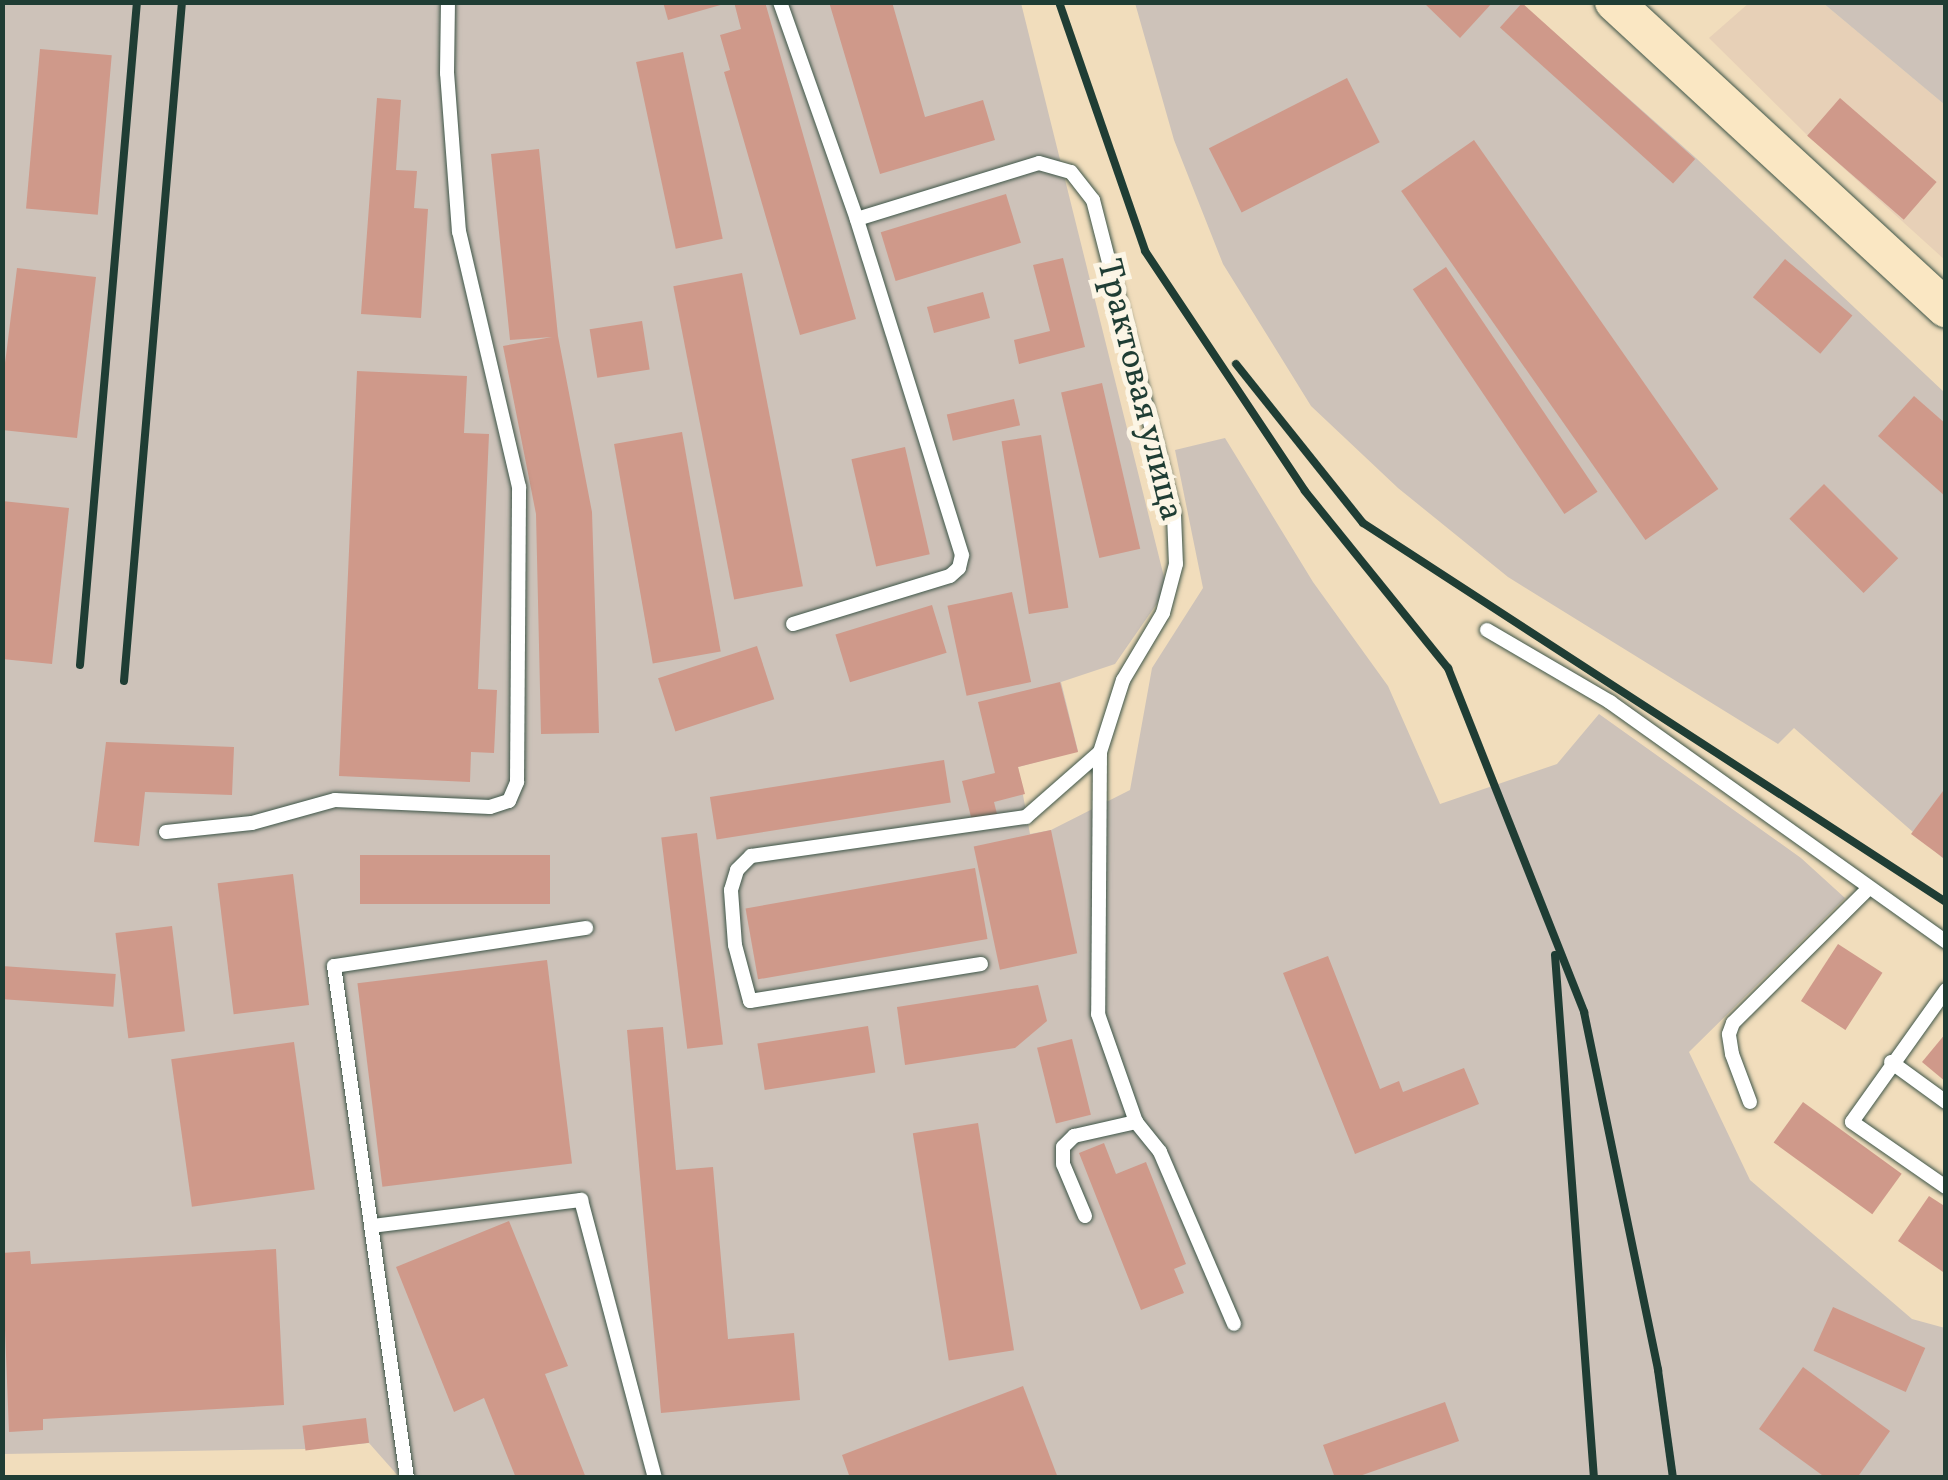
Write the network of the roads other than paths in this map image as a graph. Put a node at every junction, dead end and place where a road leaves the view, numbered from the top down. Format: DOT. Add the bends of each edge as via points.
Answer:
graph roads {
  1 [pos="448,2"];
  2 [pos="780,2"];
  3 [pos="1614,2"];
  4 [pos="857,219"];
  5 [pos="1946,308"];
  6 [pos="794,624"];
  7 [pos="1487,630"];
  8 [pos="1100,752"];
  9 [pos="166,832"];
  10 [pos="1868,889"];
  11 [pos="586,928"];
  12 [pos="1946,942"];
  13 [pos="981,964"];
  14 [pos="1946,990"];
  15 [pos="1892,1063"];
  16 [pos="1750,1102"];
  17 [pos="1946,1102"];
  18 [pos="1136,1122"];
  19 [pos="1946,1187"];
  20 [pos="1084,1216"];
  21 [pos="372,1226"];
  22 [pos="1234,1324"];
  23 [pos="408,1478"];
  24 [pos="655,1478"];
  1 -- 9 [label="lane" via="459,232 519,488 517,782 510,801 490,806 335,800 252,823"];
  2 -- 4 [label="lane"];
  3 -- 5 [label="main road"];
  4 -- 6 [label="lane" via="962,556 950,576"];
  4 -- 8 [label="lane, Трактовая улица" via="1040,163 1071,172 1093,200 1174,514 1176,564 1162,612 1124,680"];
  7 -- 10 [label="lane" via="1610,702"];
  8 -- 13 [label="lane" via="1026,817 751,856 737,870 731,890 736,945 750,1000"];
  8 -- 18 [label="lane, Трактовая улица" via="1098,1014"];
  10 -- 12 [label="lane"];
  10 -- 16 [label="lane" via="1734,1024 1732,1054"];
  11 -- 21 [label="lane" via="334,966"];
  14 -- 15 [label="lane"];
  15 -- 17 [label="lane"];
  15 -- 19 [label="lane" via="1852,1122"];
  18 -- 20 [label="lane" via="1074,1136 1063,1146"];
  18 -- 22 [label="lane, Трактовая улица" via="1160,1152"];
  21 -- 23 [label="lane"];
  21 -- 24 [label="lane" via="581,1200"];
}
